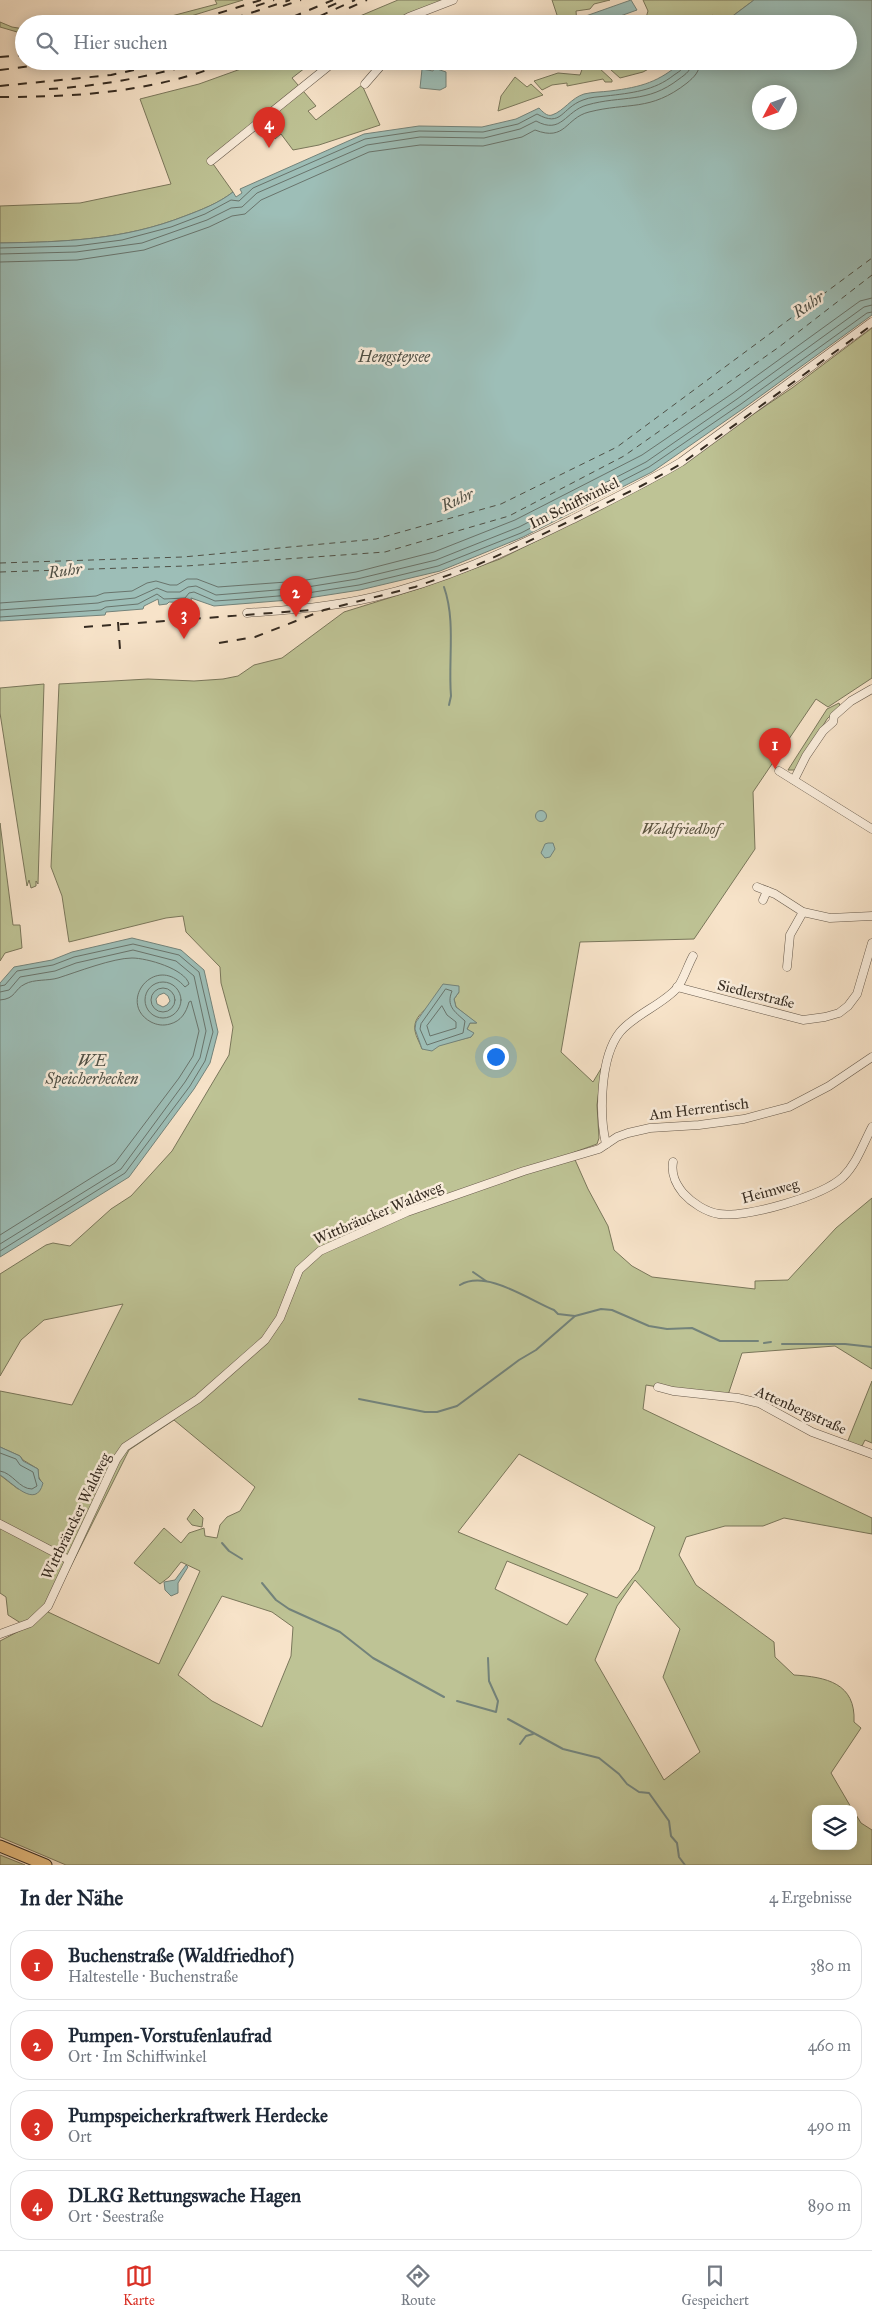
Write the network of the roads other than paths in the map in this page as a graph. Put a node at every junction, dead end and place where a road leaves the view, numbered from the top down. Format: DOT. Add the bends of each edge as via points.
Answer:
graph roads {
  1 [pos="453,0"];
  2 [pos="414,15"];
  3 [pos="324,70"];
  4 [pos="377,70"];
  5 [pos="364,84"];
  6 [pos="211,161"];
  7 [pos="872,322"];
  8 [pos="247,613"];
  9 [pos="872,689"];
  10 [pos="779,771"];
  11 [pos="794,780"];
  12 [pos="872,828"];
  13 [pos="757,887"];
  14 [pos="767,891"];
  15 [pos="764,900"];
  16 [pos="803,912"];
  17 [pos="872,916"];
  18 [pos="872,943"];
  19 [pos="778,951"];
  20 [pos="788,951"];
  21 [pos="693,956"];
  22 [pos="787,967"];
  23 [pos="677,987"];
  24 [pos="872,1057"];
  25 [pos="872,1127"];
  26 [pos="606,1144"];
  27 [pos="595,1150"];
  28 [pos="673,1162"];
  29 [pos="658,1387"];
  30 [pos="872,1454"];
  31 [pos="0,1524"];
  32 [pos="69,1560"];
  33 [pos="0,1634"];
  34 [pos="0,1846"];
  35 [pos="46,1865"];
  1 -- 2 [label="street"];
  3 -- 6 [label="street"];
  4 -- 5 [label="street"];
  7 -- 8 [label="street, Im Schiffwinkel" via="681,462 525,542 450,574 375,597 327,607"];
  9 -- 11 [label="street" via="851,701 822,730"];
  10 -- 11 [label="street"];
  11 -- 12 [label="street"];
  13 -- 14 [label="street"];
  14 -- 15 [label="street"];
  14 -- 16 [label="street"];
  16 -- 17 [label="street" via="830,918"];
  16 -- 20 [label="street" via="790,934"];
  18 -- 23 [label="street, Siedlerstraße" via="857,994 839,1013 825,1017 803,1020"];
  19 -- 20 [label="street"];
  20 -- 22 [label="street"];
  21 -- 23 [label="street"];
  23 -- 26 [label="street" via="620,1032 609,1051 601,1101"];
  24 -- 26 [label="street, Am Herrentisch" via="829,1086 789,1107 744,1119 650,1128 623,1135"];
  25 -- 28 [label="street, Heimweg" via="856,1161 835,1183 793,1201 757,1210 718,1214 699,1206 677,1184 672,1172"];
  26 -- 27 [label="street, Am Herrentisch"];
  27 -- 32 [label="street, Wittbräucker Waldweg" via="407,1212 320,1251 308,1260 299,1270 280,1318 265,1340 198,1399 125,1447"];
  29 -- 30 [label="street, Attenbergstraße" via="759,1403 812,1432"];
  31 -- 32 [label="street"];
  32 -- 33 [label="street, Wittbräucker Waldweg" via="48,1606 30,1623"];
  34 -- 35 [label="main road"];
}
